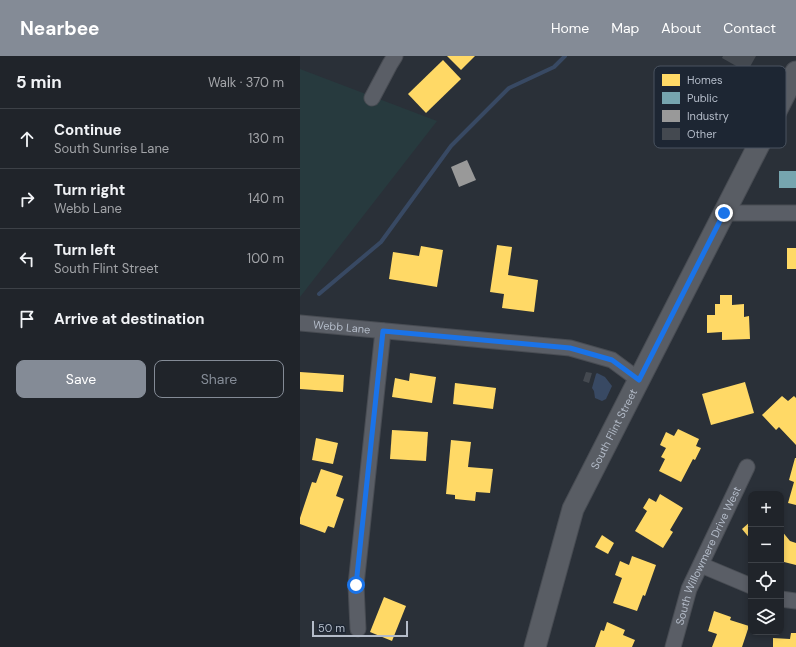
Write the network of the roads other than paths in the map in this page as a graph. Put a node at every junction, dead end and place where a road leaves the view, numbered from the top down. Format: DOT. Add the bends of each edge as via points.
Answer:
graph roads {
  1 [pos="395,56"];
  2 [pos="796,72"];
  3 [pos="786,92"];
  4 [pos="372,98"];
  5 [pos="757,148"];
  6 [pos="796,212"];
  7 [pos="724,213"];
  8 [pos="300,323"];
  9 [pos="383,331"];
  10 [pos="639,380"];
  11 [pos="747,467"];
  12 [pos="701,564"];
  13 [pos="748,585"];
  14 [pos="784,599"];
  15 [pos="796,601"];
  16 [pos="358,629"];
  17 [pos="535,647"];
  18 [pos="673,647"];
  1 -- 4 [label="street"];
  2 -- 3 [label="main road, South Flint Street"];
  5 -- 7 [label="main road, South Flint Street"];
  6 -- 7 [label="street"];
  7 -- 10 [label="main road, South Flint Street"];
  8 -- 9 [label="street, Webb Lane"];
  9 -- 10 [label="street, Webb Lane" via="570,348 612,360"];
  9 -- 16 [label="street" via="356,585"];
  10 -- 17 [label="main road, South Flint Street" via="573,509"];
  11 -- 12 [label="street, South Willowmere Drive West"];
  12 -- 13 [label="street"];
  12 -- 18 [label="street, South Willowmere Drive West" via="689,589"];
  14 -- 15 [label="street"];
}
